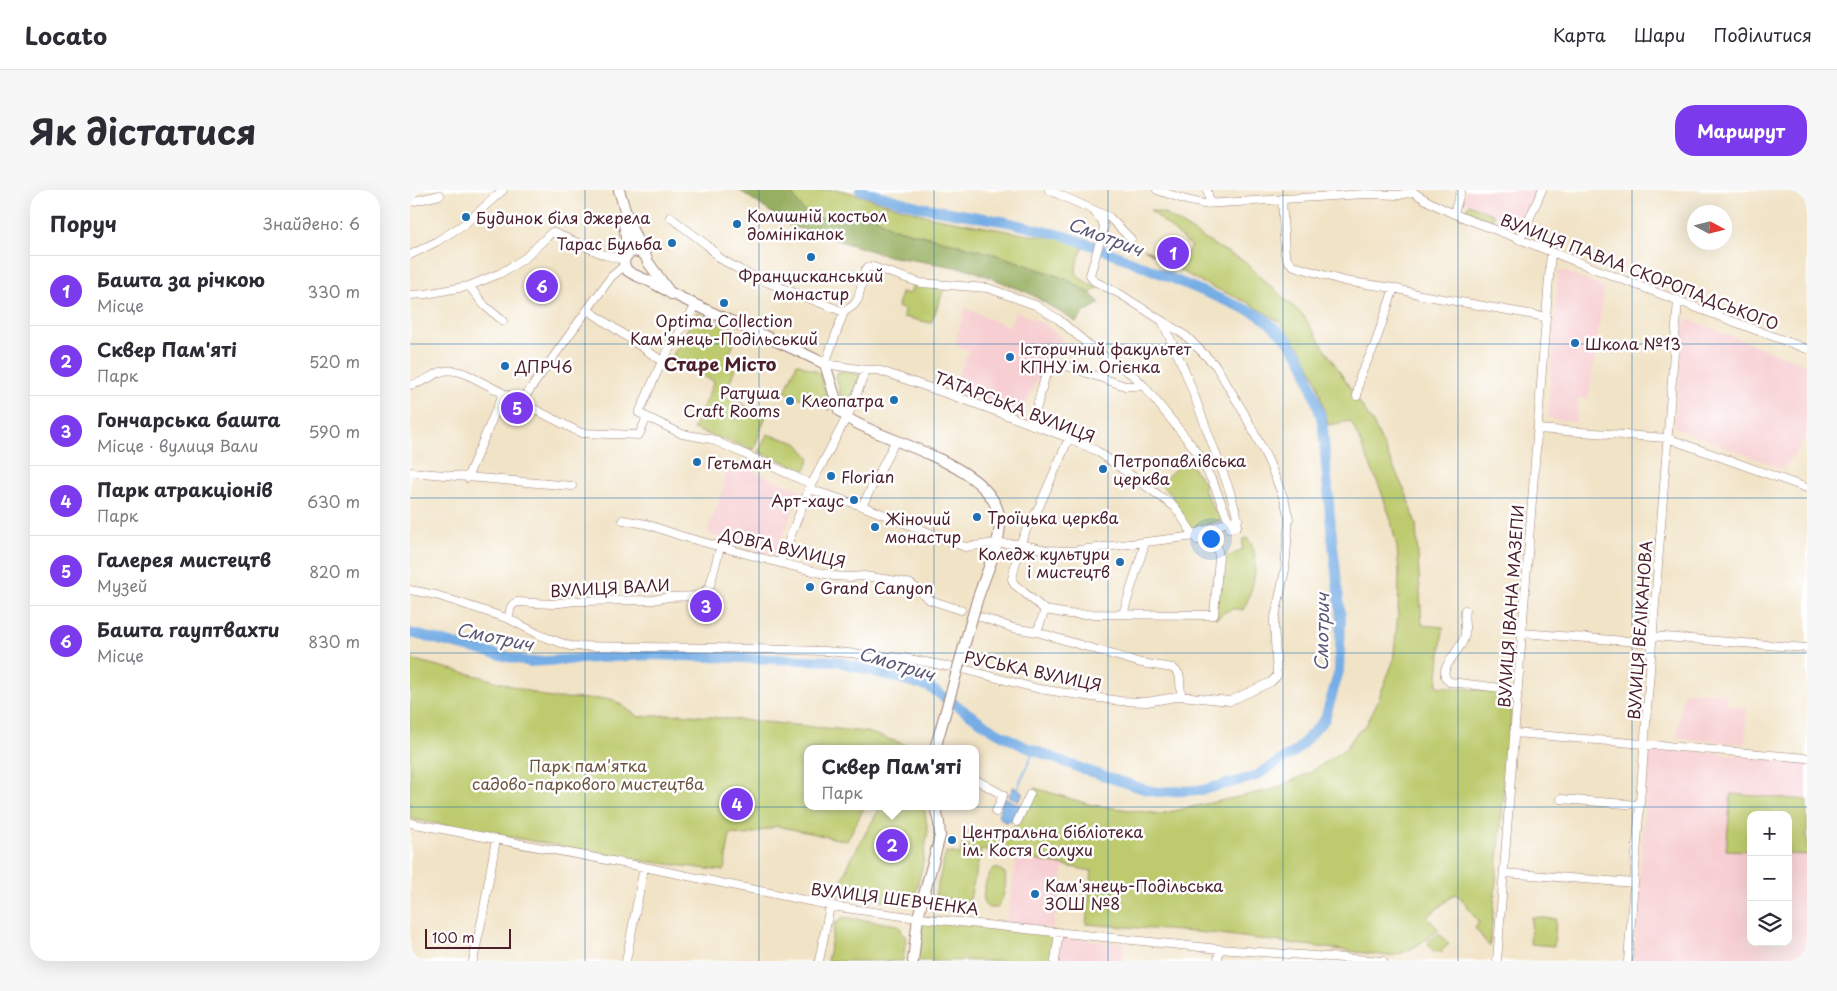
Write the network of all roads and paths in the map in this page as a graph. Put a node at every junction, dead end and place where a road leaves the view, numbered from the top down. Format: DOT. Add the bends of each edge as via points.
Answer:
graph roads {
  1 [pos="503,190"];
  2 [pos="1049,190"];
  3 [pos="1157,190"];
  4 [pos="1207,190"];
  5 [pos="1461,190"];
  6 [pos="1542,190"];
  7 [pos="620,191"];
  8 [pos="1412,191"];
  9 [pos="445,192"];
  10 [pos="1302,194"];
  11 [pos="1282,199"];
  12 [pos="410,202"];
  13 [pos="1210,203"];
  14 [pos="1093,210"];
  15 [pos="1454,213"];
  16 [pos="670,217"];
  17 [pos="1131,239"];
  18 [pos="1520,240"];
  19 [pos="1551,252"];
  20 [pos="410,255"];
  21 [pos="645,257"];
  22 [pos="626,260"];
  23 [pos="636,274"];
  24 [pos="469,286"];
  25 [pos="1394,288"];
  26 [pos="671,294"];
  27 [pos="410,295"];
  28 [pos="1678,300"];
  29 [pos="696,305"];
  30 [pos="588,310"];
  31 [pos="844,312"];
  32 [pos="1546,318"];
  33 [pos="504,320"];
  34 [pos="1162,322"];
  35 [pos="1807,350"];
  36 [pos="662,361"];
  37 [pos="825,364"];
  38 [pos="866,370"];
  39 [pos="410,385"];
  40 [pos="1144,386"];
  41 [pos="503,394"];
  42 [pos="1357,396"];
  43 [pos="520,402"];
  44 [pos="846,416"];
  45 [pos="647,417"];
  46 [pos="1032,425"];
  47 [pos="1537,429"];
  48 [pos="1069,438"];
  49 [pos="1667,438"];
  50 [pos="896,440"];
  51 [pos="410,472"];
  52 [pos="467,478"];
  53 [pos="572,486"];
  54 [pos="810,486"];
  55 [pos="1807,488"];
  56 [pos="862,506"];
  57 [pos="623,520"];
  58 [pos="1230,525"];
  59 [pos="1219,533"];
  60 [pos="1195,536"];
  61 [pos="996,543"];
  62 [pos="1145,543"];
  63 [pos="1020,544"];
  64 [pos="720,547"];
  65 [pos="780,563"];
  66 [pos="410,590"];
  67 [pos="961,610"];
  68 [pos="1045,610"];
  69 [pos="1465,610"];
  70 [pos="1123,614"];
  71 [pos="981,616"];
  72 [pos="509,619"];
  73 [pos="1037,632"];
  74 [pos="1522,633"];
  75 [pos="1652,640"];
  76 [pos="1807,648"];
  77 [pos="1518,690"];
  78 [pos="1181,696"];
  79 [pos="1514,733"];
  80 [pos="1644,744"];
  81 [pos="936,745"];
  82 [pos="1807,758"];
  83 [pos="979,782"];
  84 [pos="1030,794"];
  85 [pos="1561,799"];
  86 [pos="1640,805"];
  87 [pos="936,810"];
  88 [pos="996,812"];
  89 [pos="1017,822"];
  90 [pos="410,823"];
  91 [pos="496,839"];
  92 [pos="644,868"];
  93 [pos="1504,873"];
  94 [pos="1634,883"];
  95 [pos="830,906"];
  96 [pos="918,917"];
  97 [pos="1059,932"];
  98 [pos="1219,949"];
  99 [pos="1351,959"];
  100 [pos="472,961"];
  101 [pos="626,961"];
  102 [pos="819,961"];
  103 [pos="913,961"];
  104 [pos="1055,961"];
  105 [pos="1218,961"];
  106 [pos="1383,961"];
  107 [pos="1497,961"];
  108 [pos="1628,961"];
  1 -- 20 [label="street" via="466,223"];
  2 -- 14 [label="street"];
  3 -- 13 [label="street" via="1197,203"];
  4 -- 13 [label="street"];
  5 -- 15 [label="street"];
  6 -- 18 [label="street"];
  7 -- 21 [label="main road" via="628,220"];
  7 -- 22 [label="main road"];
  8 -- 10 [label="street" via="1399,195"];
  8 -- 15 [label="street, ВУЛИЦЯ ПАВЛА СКОРОПАДСЬКОГО"];
  9 -- 12 [label="street"];
  10 -- 11 [label="street"];
  11 -- 13 [label="street"];
  11 -- 25 [label="street" via="1285,254 1290,264 1344,281"];
  14 -- 17 [label="street" via="1109,217"];
  14 -- 34 [label="street, РУСЬКА ВУЛИЦЯ" via="1102,221 1103,234 1090,275 1094,281"];
  15 -- 18 [label="street, ВУЛИЦЯ ПАВЛА СКОРОПАДСЬКОГО"];
  16 -- 31 [label="street" via="708,245 721,259 740,270"];
  18 -- 19 [label="street, ВУЛИЦЯ ПАВЛА СКОРОПАДСЬКОГО"];
  19 -- 28 [label="street, ВУЛИЦЯ ПАВЛА СКОРОПАДСЬКОГО"];
  19 -- 32 [label="street, ВУЛИЦЯ ІВАНА МАЗЕПИ"];
  21 -- 22 [label="main road" via="636,251"];
  21 -- 23 [label="main road" via="643,272"];
  21 -- 26 [label="main road"];
  22 -- 23 [label="main road" via="630,272"];
  22 -- 24 [label="street" via="605,255 552,232 509,269"];
  22 -- 30 [label="street"];
  23 -- 26 [label="main road"];
  24 -- 27 [label="street"];
  24 -- 33 [label="street" via="485,306"];
  25 -- 32 [label="street"];
  25 -- 42 [label="street" via="1374,347 1362,371"];
  26 -- 29 [label="main road"];
  28 -- 35 [label="street, ВУЛИЦЯ ПАВЛА СКОРОПАДСЬКОГО"];
  28 -- 49 [label="street, ВУЛИЦЯ ВЕЛІКАНОВА"];
  29 -- 36 [label="street"];
  29 -- 37 [label="main road"];
  30 -- 36 [label="street"];
  30 -- 43 [label="street"];
  31 -- 37 [label="street"];
  31 -- 40 [label="street" via="858,299 868,267 921,283 988,288 1036,305"];
  32 -- 47 [label="street, ВУЛИЦЯ ІВАНА МАЗЕПИ"];
  34 -- 58 [label="street" via="1185,371 1229,488 1238,519"];
  34 -- 78 [label="street, РУСЬКА ВУЛИЦЯ" via="1186,336 1216,366 1256,435 1279,484 1289,518 1285,570 1273,630 1277,676 1230,701"];
  36 -- 45 [label="street" via="640,413"];
  37 -- 38 [label="street, ТАТАРСЬКА ВУЛИЦЯ"];
  37 -- 44 [label="main road" via="840,410"];
  38 -- 44 [label="street"];
  38 -- 46 [label="street, ТАТАРСЬКА ВУЛИЦЯ" via="878,370"];
  39 -- 41 [label="street" via="452,369"];
  40 -- 46 [label="street" via="1125,386 1067,366 1056,366 1045,377"];
  40 -- 58 [label="street" via="1198,453"];
  41 -- 43 [label="street"];
  41 -- 52 [label="street"];
  43 -- 45 [label="street" via="581,432 639,435"];
  44 -- 50 [label="main road" via="854,423"];
  44 -- 54 [label="street"];
  45 -- 54 [label="street" via="682,434 711,439"];
  46 -- 48 [label="street, ТАТАРСЬКА ВУЛИЦЯ"];
  47 -- 49 [label="street"];
  47 -- 74 [label="street, ВУЛИЦЯ ІВАНА МАЗЕПИ"];
  48 -- 60 [label="street, ТАТАРСЬКА ВУЛИЦЯ" via="1097,451 1175,507"];
  48 -- 63 [label="street"];
  49 -- 55 [label="street"];
  49 -- 75 [label="street, ВУЛИЦЯ ВЕЛІКАНОВА"];
  50 -- 56 [label="street"];
  50 -- 61 [label="main road" via="942,460 988,491 998,507 1000,524"];
  51 -- 52 [label="street"];
  52 -- 53 [label="street"];
  54 -- 56 [label="street"];
  54 -- 65 [label="street"];
  56 -- 61 [label="street" via="965,547"];
  57 -- 64 [label="street, ДОВГА ВУЛИЦЯ"];
  58 -- 60 [label="street" via="1196,533"];
  59 -- 60 [label="street"];
  60 -- 62 [label="street"];
  60 -- 70 [label="street" via="1199,542 1213,542 1217,546 1214,615"];
  61 -- 63 [label="street"];
  61 -- 81 [label="main road, bridge"];
  62 -- 63 [label="street" via="1071,551"];
  62 -- 70 [label="street"];
  63 -- 68 [label="street" via="1012,579"];
  64 -- 65 [label="street, ДОВГА ВУЛИЦЯ"];
  64 -- 72 [label="street, ВУЛИЦЯ ВАЛИ" via="710,586 700,596 552,604 518,602 513,603"];
  65 -- 67 [label="street, ДОВГА ВУЛИЦЯ" via="841,577 860,575 898,580 911,584 936,602"];
  66 -- 72 [label="street, РУСЬКА ВУЛИЦЯ" via="436,595"];
  68 -- 70 [label="street" via="1069,614"];
  68 -- 73 [label="street"];
  69 -- 77 [label="street" via="1464,641 1445,668 1446,679"];
  71 -- 73 [label="street" via="1012,628"];
  72 -- 78 [label="street, РУСЬКА ВУЛИЦЯ" via="570,646 825,651 934,663 1039,689 1120,701 1148,702"];
  73 -- 78 [label="street" via="1141,663 1173,668 1179,674"];
  74 -- 75 [label="street"];
  74 -- 77 [label="street, ВУЛИЦЯ ІВАНА МАЗЕПИ"];
  75 -- 76 [label="street"];
  75 -- 80 [label="street, ВУЛИЦЯ ВЕЛІКАНОВА"];
  77 -- 79 [label="street, ВУЛИЦЯ ІВАНА МАЗЕПИ"];
  79 -- 80 [label="street"];
  79 -- 93 [label="street, ВУЛИЦЯ ІВАНА МАЗЕПИ"];
  80 -- 82 [label="street"];
  80 -- 86 [label="street, ВУЛИЦЯ ВЕЛІКАНОВА"];
  83 -- 88 [label="street" via="1003,795"];
  84 -- 89 [label="street"];
  85 -- 86 [label="street"];
  86 -- 94 [label="street, ВУЛИЦЯ ВЕЛІКАНОВА"];
  87 -- 96 [label="main road" via="940,836"];
  90 -- 91 [label="street, ВУЛИЦЯ ШЕВЧЕНКА"];
  91 -- 92 [label="street, ВУЛИЦЯ ШЕВЧЕНКА"];
  91 -- 100 [label="street"];
  92 -- 95 [label="street, ВУЛИЦЯ ШЕВЧЕНКА"];
  92 -- 101 [label="street"];
  93 -- 94 [label="street"];
  93 -- 107 [label="street, ВУЛИЦЯ ІВАНА МАЗЕПИ"];
  94 -- 108 [label="street, ВУЛИЦЯ ВЕЛІКАНОВА"];
  95 -- 96 [label="street, ВУЛИЦЯ ШЕВЧЕНКА"];
  95 -- 102 [label="street"];
  96 -- 97 [label="street, ВУЛИЦЯ ШЕВЧЕНКА"];
  96 -- 103 [label="main road"];
  97 -- 98 [label="street, ВУЛИЦЯ ШЕВЧЕНКА"];
  97 -- 104 [label="street"];
  98 -- 99 [label="street, ВУЛИЦЯ ШЕВЧЕНКА"];
  98 -- 105 [label="street"];
  99 -- 106 [label="street, ВУЛИЦЯ ШЕВЧЕНКА"];
}
